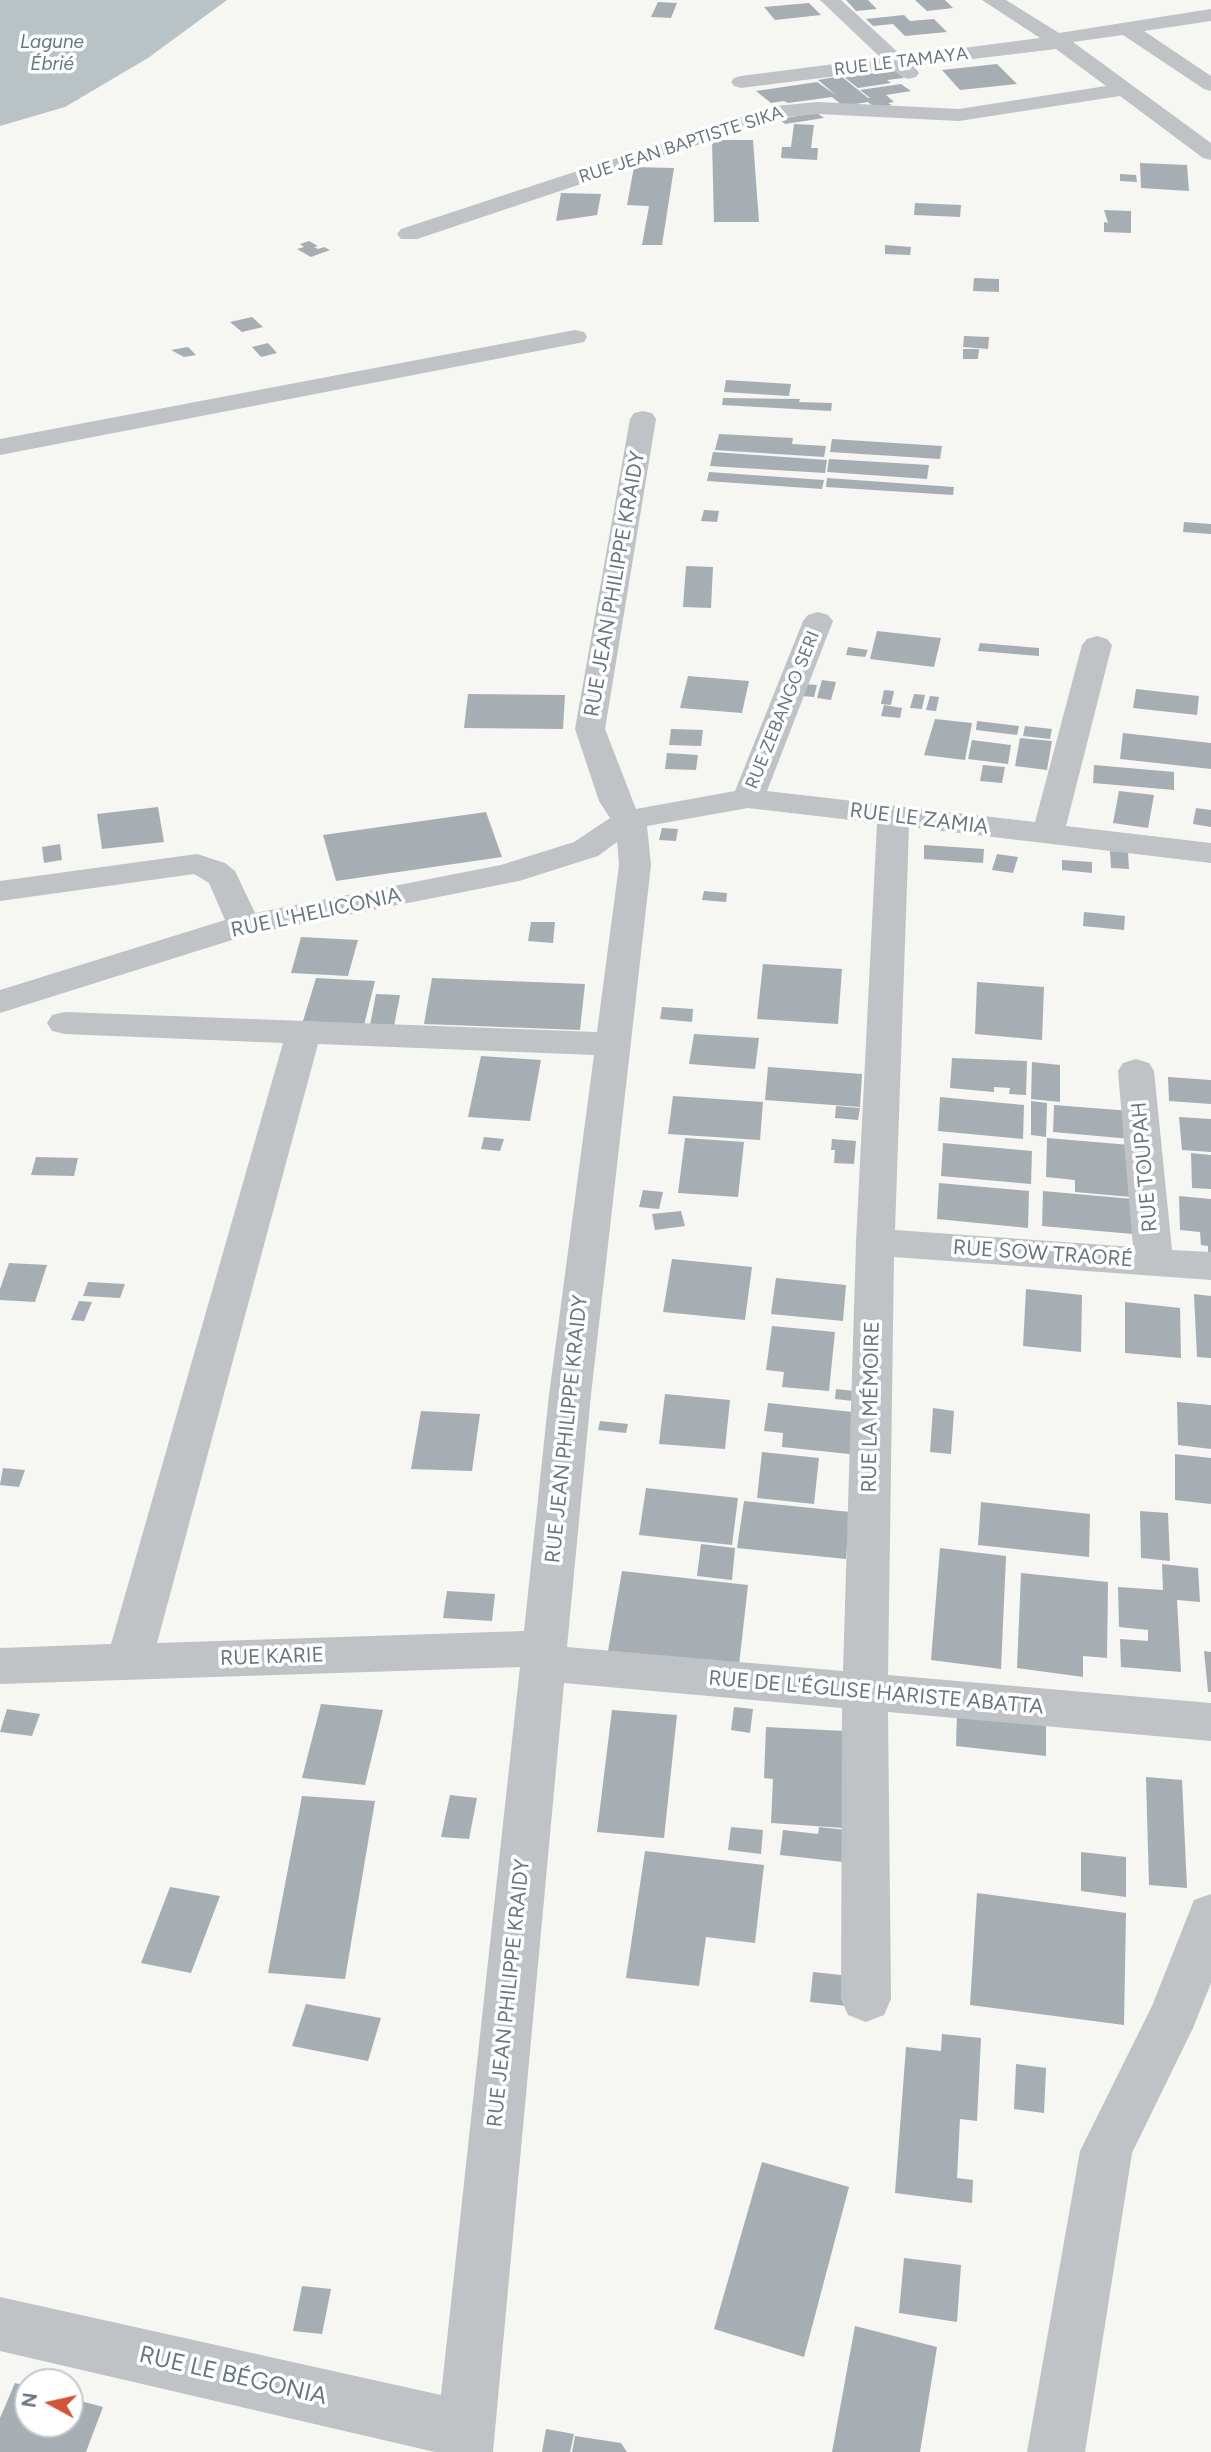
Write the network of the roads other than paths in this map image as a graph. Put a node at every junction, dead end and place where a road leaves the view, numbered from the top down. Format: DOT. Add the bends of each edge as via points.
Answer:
graph roads {
  1 [pos="830,0"];
  2 [pos="992,0"];
  3 [pos="1211,15"];
  4 [pos="1126,28"];
  5 [pos="1058,41"];
  6 [pos="897,62"];
  7 [pos="741,82"];
  8 [pos="1211,85"];
  9 [pos="1127,89"];
  10 [pos="959,115"];
  11 [pos="1206,144"];
  12 [pos="409,234"];
  13 [pos="575,337"];
  14 [pos="643,419"];
  15 [pos="0,447"];
  16 [pos="818,621"];
  17 [pos="1097,645"];
  18 [pos="748,798"];
  19 [pos="893,816"];
  20 [pos="628,820"];
  21 [pos="1048,834"];
  22 [pos="1211,853"];
  23 [pos="0,891"];
  24 [pos="244,925"];
  25 [pos="0,1002"];
  26 [pos="65,1023"];
  27 [pos="304,1031"];
  28 [pos="612,1044"];
  29 [pos="1136,1071"];
  30 [pos="875,1242"];
  31 [pos="1154,1262"];
  32 [pos="1211,1266"];
  33 [pos="542,1655"];
  34 [pos="129,1661"];
  35 [pos="0,1666"];
  36 [pos="865,1692"];
  37 [pos="1211,1722"];
  38 [pos="1211,1915"];
  39 [pos="866,1998"];
  40 [pos="0,2324"];
  41 [pos="465,2440"];
  42 [pos="1056,2452"];
  1 -- 6 [label="street"];
  2 -- 5 [label="street"];
  3 -- 4 [label="street, RUE LE TAMAYA"];
  4 -- 5 [label="street, RUE LE TAMAYA"];
  4 -- 8 [label="street"];
  5 -- 6 [label="street, RUE LE TAMAYA"];
  5 -- 9 [label="street"];
  6 -- 7 [label="street, RUE LE TAMAYA"];
  6 -- 10 [label="street"];
  9 -- 10 [label="street, RUE JEAN BAPTISTE SIKA"];
  9 -- 11 [label="street"];
  10 -- 12 [label="street, RUE JEAN BAPTISTE SIKA" via="818,108 775,112"];
  13 -- 15 [label="street"];
  14 -- 20 [label="street, RUE JEAN PHILIPPE KRAIDY" via="590,729 615,800"];
  16 -- 18 [label="street, RUE ZEBANGO SERI"];
  17 -- 21 [label="street"];
  18 -- 19 [label="street, RUE LE ZAMIA"];
  18 -- 20 [label="street, RUE LE ZAMIA"];
  19 -- 21 [label="street, RUE LE ZAMIA"];
  19 -- 30 [label="street, RUE LA MÉMOIRE"];
  20 -- 24 [label="street, RUE L'HELICONIA" via="586,849 507,874"];
  20 -- 28 [label="street, RUE JEAN PHILIPPE KRAIDY" via="633,829 635,865"];
  21 -- 22 [label="street, RUE LE ZAMIA"];
  23 -- 24 [label="street" via="197,864 223,878"];
  24 -- 25 [label="street, RUE L'HELICONIA"];
  26 -- 27 [label="street"];
  27 -- 28 [label="street"];
  27 -- 34 [label="street"];
  28 -- 33 [label="street, RUE JEAN PHILIPPE KRAIDY"];
  29 -- 31 [label="street, RUE TOUPAH"];
  30 -- 31 [label="street, RUE SOW TRAORÉ"];
  30 -- 36 [label="street, RUE LA MÉMOIRE"];
  31 -- 32 [label="street, RUE SOW TRAORÉ"];
  33 -- 34 [label="street, RUE KARIE"];
  33 -- 36 [label="street, RUE DE L'ÉGLISE HARISTE ABATTA"];
  33 -- 41 [label="street, RUE JEAN PHILIPPE KRAIDY"];
  34 -- 35 [label="street, RUE KARIE"];
  36 -- 37 [label="street, RUE DE L'ÉGLISE HARISTE ABATTA"];
  36 -- 39 [label="street, RUE LA MÉMOIRE"];
  38 -- 42 [label="street" via="1175,2012 1106,2151"];
  40 -- 41 [label="street, RUE LE BÉGONIA"];
}
